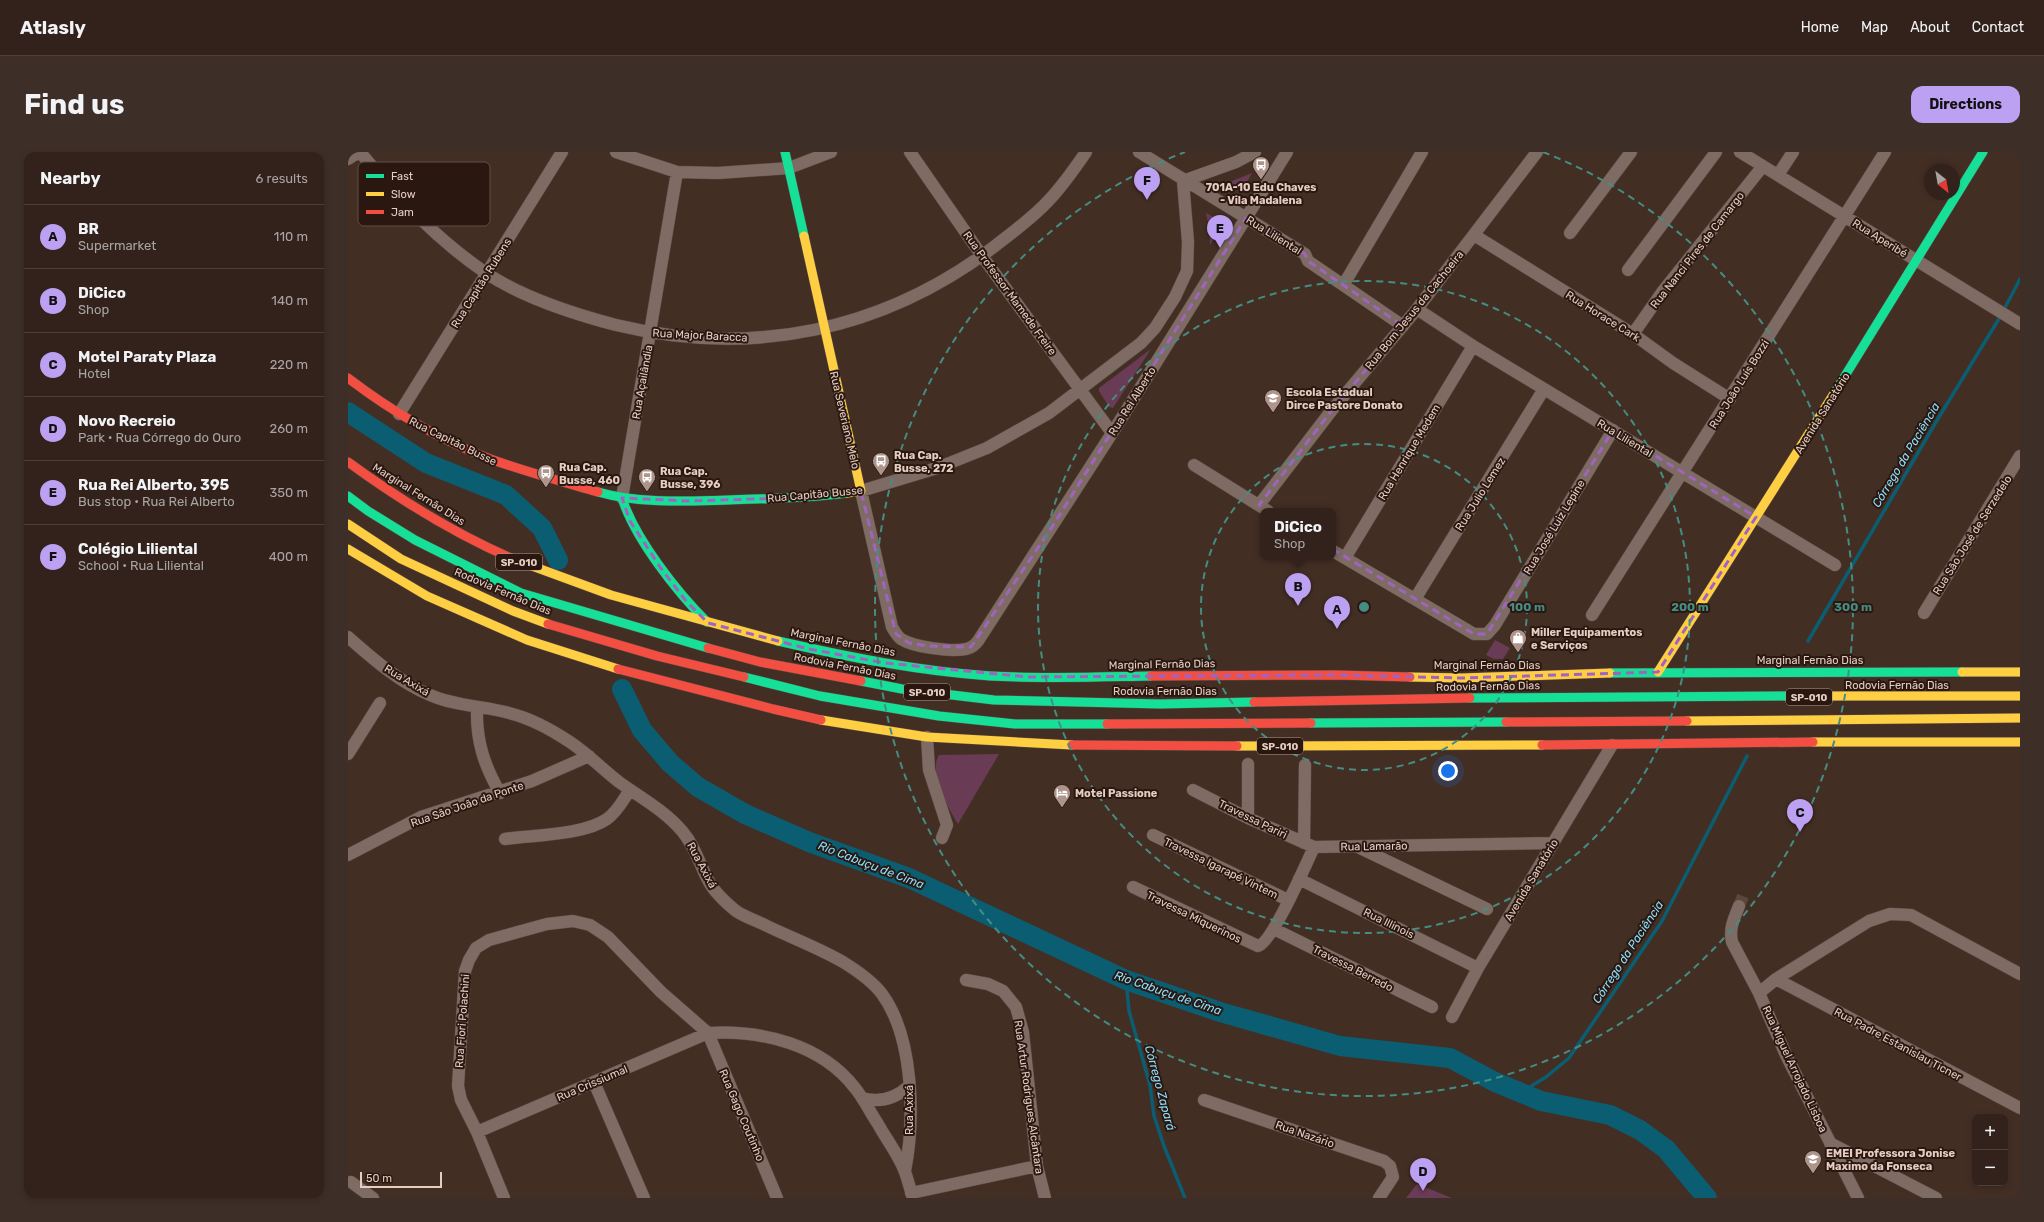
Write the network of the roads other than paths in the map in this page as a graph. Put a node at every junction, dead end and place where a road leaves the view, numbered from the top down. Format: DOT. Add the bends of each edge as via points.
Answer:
graph roads {
  1 [pos="359,152"];
  2 [pos="562,152"];
  3 [pos="616,152"];
  4 [pos="785,152"];
  5 [pos="831,152"];
  6 [pos="910,152"];
  7 [pos="1086,152"];
  8 [pos="1139,152"];
  9 [pos="1255,152"];
  10 [pos="1287,152"];
  11 [pos="1422,152"];
  12 [pos="1538,152"];
  13 [pos="1630,152"];
  14 [pos="1716,152"];
  15 [pos="1740,152"];
  16 [pos="1793,152"];
  17 [pos="1885,152"];
  18 [pos="1983,152"];
  19 [pos="348,159"];
  20 [pos="368,162"];
  21 [pos="1763,166"];
  22 [pos="789,168"];
  23 [pos="677,172"];
  24 [pos="1778,175"];
  25 [pos="1183,181"];
  26 [pos="1845,217"];
  27 [pos="1246,218"];
  28 [pos="427,226"];
  29 [pos="1570,233"];
  30 [pos="1474,235"];
  31 [pos="982,256"];
  32 [pos="1916,261"];
  33 [pos="1628,270"];
  34 [pos="487,274"];
  35 [pos="1344,284"];
  36 [pos="1417,309"];
  37 [pos="2017,323"];
  38 [pos="1403,326"];
  39 [pos="825,329"];
  40 [pos="651,333"];
  41 [pos="1633,334"];
  42 [pos="1473,346"];
  43 [pos="348,378"];
  44 [pos="1544,389"];
  45 [pos="1081,390"];
  46 [pos="1730,399"];
  47 [pos="399,414"];
  48 [pos="1612,430"];
  49 [pos="1112,433"];
  50 [pos="2020,456"];
  51 [pos="348,462"];
  52 [pos="1194,465"];
  53 [pos="1683,473"];
  54 [pos="861,491"];
  55 [pos="348,496"];
  56 [pos="622,498"];
  57 [pos="1264,508"];
  58 [pos="1756,517"];
  59 [pos="348,524"];
  60 [pos="348,549"];
  61 [pos="1336,553"];
  62 [pos="1345,558"];
  63 [pos="1835,565"];
  64 [pos="1415,599"];
  65 [pos="1924,613"];
  66 [pos="1592,616"];
  67 [pos="708,622"];
  68 [pos="348,636"];
  69 [pos="971,647"];
  70 [pos="1658,672"];
  71 [pos="2020,672"];
  72 [pos="2020,696"];
  73 [pos="380,703"];
  74 [pos="477,708"];
  75 [pos="2020,718"];
  76 [pos="927,737"];
  77 [pos="2020,742"];
  78 [pos="1612,745"];
  79 [pos="348,754"];
  80 [pos="589,756"];
  81 [pos="1248,764"];
  82 [pos="1305,765"];
  83 [pos="630,790"];
  84 [pos="1193,790"];
  85 [pos="500,793"];
  86 [pos="1248,818"];
  87 [pos="1153,835"];
  88 [pos="942,838"];
  89 [pos="505,839"];
  90 [pos="1552,843"];
  91 [pos="1309,845"];
  92 [pos="1358,846"];
  93 [pos="348,855"];
  94 [pos="1299,879"];
  95 [pos="1134,887"];
  96 [pos="1288,900"];
  97 [pos="1739,906"];
  98 [pos="1487,909"];
  99 [pos="1274,929"];
  100 [pos="1478,968"];
  101 [pos="2020,974"];
  102 [pos="1776,979"];
  103 [pos="966,980"];
  104 [pos="1759,993"];
  105 [pos="1432,1007"];
  106 [pos="1452,1017"];
  107 [pos="708,1033"];
  108 [pos="594,1082"];
  109 [pos="910,1086"];
  110 [pos="862,1098"];
  111 [pos="1204,1100"];
  112 [pos="2020,1108"];
  113 [pos="477,1132"];
  114 [pos="1830,1143"];
  115 [pos="1037,1166"];
  116 [pos="905,1171"];
  117 [pos="351,1182"];
  118 [pos="912,1196"];
  119 [pos="373,1198"];
  120 [pos="504,1198"];
  121 [pos="644,1198"];
  122 [pos="777,1198"];
  123 [pos="1045,1198"];
  124 [pos="1379,1198"];
  125 [pos="1858,1198"];
  126 [pos="1936,1198"];
  1 -- 19 [label="street"];
  1 -- 20 [label="street, Rua Major Baracca"];
  2 -- 34 [label="street, Rua Capitão Rubens"];
  3 -- 23 [label="street"];
  4 -- 22 [label="main road, Rua Severiano Melo"];
  5 -- 22 [label="street"];
  6 -- 31 [label="street, Rua Professor Mamede Freire"];
  7 -- 31 [label="street, Rua Major Baracca" via="1050,200"];
  8 -- 25 [label="street, Rua Liliental"];
  9 -- 25 [label="street" via="1236,162"];
  10 -- 27 [label="street, Rua Rei Alberto"];
  11 -- 35 [label="street"];
  12 -- 30 [label="street, Rua Bom Jesus da Cachoeira"];
  13 -- 29 [label="street"];
  14 -- 33 [label="street"];
  15 -- 21 [label="street, Rua Aperibé"];
  16 -- 24 [label="street"];
  17 -- 26 [label="street, Rua João Luís Bozzi"];
  18 -- 32 [label="main road, Avenida Sanatório"];
  21 -- 24 [label="street, Rua Aperibé"];
  21 -- 41 [label="street, Rua Nanci Pires de Camargo" via="1663,291"];
  22 -- 23 [label="street" via="718,174"];
  22 -- 39 [label="main road, Rua Severiano Melo"];
  23 -- 40 [label="street, Rua Açailândia"];
  24 -- 26 [label="street, Rua Aperibé"];
  25 -- 27 [label="street, Rua Liliental"];
  25 -- 45 [label="street, Rua Capitão Busse" via="1189,256 1187,271 1180,287 1155,328"];
  26 -- 32 [label="street, Rua Aperibé"];
  26 -- 46 [label="street, Rua João Luís Bozzi"];
  27 -- 35 [label="street, Rua Liliental" via="1305,254 1308,261"];
  27 -- 49 [label="street, Rua Rei Alberto"];
  28 -- 34 [label="street, Rua Major Baracca"];
  30 -- 36 [label="street, Rua Bom Jesus da Cachoeira"];
  30 -- 41 [label="street, Rua Horace Cark"];
  31 -- 39 [label="street, Rua Major Baracca" via="913,297"];
  31 -- 45 [label="street, Rua Professor Mamede Freire"];
  32 -- 37 [label="street, Rua Aperibé"];
  32 -- 58 [label="main road, Avenida Sanatório"];
  34 -- 40 [label="street, Rua Major Baracca" via="532,297 587,318"];
  34 -- 47 [label="street, Rua Capitão Rubens"];
  35 -- 38 [label="street, Rua Liliental"];
  36 -- 38 [label="street, Rua Bom Jesus da Cachoeira"];
  36 -- 42 [label="street, Rua Liliental"];
  38 -- 57 [label="street, Rua Bom Jesus da Cachoeira" via="1332,410"];
  39 -- 40 [label="street, Rua Major Baracca" via="732,339"];
  39 -- 54 [label="main road, Rua Severiano Melo"];
  40 -- 56 [label="street, Rua Açailândia"];
  41 -- 46 [label="street, Rua Horace Cark"];
  42 -- 44 [label="street, Rua Liliental"];
  42 -- 62 [label="street, Rua Henrique Medem"];
  43 -- 47 [label="main road, Rua Capitão Busse"];
  44 -- 48 [label="street, Rua Liliental"];
  44 -- 64 [label="street, Rua Julio Lemez"];
  45 -- 49 [label="street, Rua Professor Mamede Freire"];
  45 -- 54 [label="street, Rua Capitão Busse" via="1049,413 987,448 937,468"];
  46 -- 53 [label="street, Rua João Luís Bozzi"];
  47 -- 56 [label="main road, Rua Capitão Busse" via="452,443 500,464"];
  48 -- 53 [label="street, Rua Liliental"];
  48 -- 64 [label="street, Rua José Luiz Lepine" via="1495,625 1487,634 1474,634"];
  49 -- 69 [label="street, Rua Rei Alberto" via="978,641"];
  50 -- 65 [label="street, Rua São José de Serzedelo"];
  51 -- 67 [label="main road, Marginal Fernão Dias / SP-010" via="434,520 487,548 585,588 624,601"];
  52 -- 57 [label="street"];
  53 -- 58 [label="street, Rua Liliental"];
  53 -- 66 [label="street, Rua João Luís Bozzi"];
  54 -- 56 [label="main road, Rua Capitão Busse" via="792,498 689,501"];
  54 -- 69 [label="street, Rua Severiano Melo" via="896,634 909,643 956,650"];
  55 -- 72 [label="main road, Rodovia Fernão Dias / SP-010" via="415,540 521,593 760,662 902,689 994,700 1160,704 1544,697"];
  56 -- 67 [label="main road" via="630,521 660,567 686,602"];
  58 -- 63 [label="street, Rua Liliental"];
  58 -- 70 [label="main road, Avenida Sanatório"];
  59 -- 75 [label="main road, Rodovia Fernão Dias / SP-010" via="401,559 513,611 545,623 657,656 820,696 973,721 1015,724"];
  60 -- 76 [label="main road, SP-010" via="427,596 527,640 557,650 640,675 773,709"];
  61 -- 62 [label="street"];
  62 -- 64 [label="street"];
  67 -- 70 [label="main road, Marginal Fernão Dias / SP-010" via="809,649 878,662 1001,677 1337,675 1462,678"];
  68 -- 74 [label="street, Rua Axixá" via="388,671 415,688 437,698"];
  70 -- 71 [label="main road, Marginal Fernão Dias / SP-010"];
  73 -- 79 [label="street"];
  74 -- 80 [label="street, Rua Axixá" via="509,713 540,726 569,741"];
  74 -- 85 [label="street" via="484,763"];
  76 -- 78 [label="main road, SP-010" via="1082,745"];
  76 -- 88 [label="street" via="929,770 947,825"];
  77 -- 78 [label="main road, SP-010"];
  78 -- 90 [label="street, Avenida Sanatório"];
  80 -- 83 [label="street, Rua Axixá"];
  80 -- 85 [label="street, Rua São João da Ponte"];
  81 -- 86 [label="street"];
  82 -- 91 [label="street"];
  83 -- 89 [label="street" via="620,807 588,829"];
  83 -- 109 [label="street, Rua Axixá" via="659,810 681,830 698,855 708,882 721,898 739,913 842,962 881,992 890,1007 898,1030 906,1057"];
  84 -- 86 [label="street, Travessa Pariri"];
  85 -- 93 [label="street, Rua São João da Ponte" via="421,817"];
  86 -- 91 [label="street, Travessa Pariri"];
  87 -- 96 [label="street, Travessa Igarapé Vintem"];
  90 -- 92 [label="street, Rua Lamarão"];
  90 -- 100 [label="street, Avenida Sanatório"];
  91 -- 92 [label="street, Rua Lamarão"];
  91 -- 94 [label="street"];
  92 -- 98 [label="street"];
  94 -- 96 [label="street"];
  94 -- 100 [label="street, Rua Illinois"];
  95 -- 99 [label="street, Travessa Miquerinos" via="1255,946 1262,945"];
  96 -- 99 [label="street"];
  97 -- 104 [label="street" via="1731,925 1732,942"];
  99 -- 105 [label="street, Travessa Berredo"];
  100 -- 106 [label="street, Avenida Sanatório"];
  101 -- 102 [label="street, Rua Miguel Arrojado Lisboa" via="1911,915 1901,913 1869,921"];
  102 -- 104 [label="street, Rua Miguel Arrojado Lisboa"];
  102 -- 112 [label="street, Rua Padre Estanislau Ticner"];
  103 -- 115 [label="street, Rua Artur Rodrigues Alcântara" via="988,984 1003,991 1016,1007 1023,1032"];
  104 -- 114 [label="street, Rua Miguel Arrojado Lisboa" via="1786,1055"];
  107 -- 108 [label="street, Rua Crissiumal"];
  107 -- 110 [label="street" via="751,1033 798,1046 830,1063"];
  107 -- 113 [label="street, Rua Fiori Polachini" via="662,992 608,937 590,924 573,921 547,924 489,940 476,948 465,971 458,1063 461,1100"];
  107 -- 122 [label="street, Rua Gago Coutinho"];
  108 -- 113 [label="street, Rua Crissiumal"];
  108 -- 121 [label="street"];
  109 -- 110 [label="street" via="892,1098"];
  109 -- 116 [label="street, Rua Axixá" via="909,1151"];
  110 -- 116 [label="street"];
  111 -- 124 [label="street, Rua Nazário" via="1384,1161 1390,1166 1393,1176"];
  113 -- 120 [label="street, Rua Fiori Polachini"];
  114 -- 125 [label="street, Rua Miguel Arrojado Lisboa"];
  114 -- 126 [label="street"];
  115 -- 118 [label="street"];
  115 -- 123 [label="street, Rua Artur Rodrigues Alcântara"];
  116 -- 118 [label="street"];
  117 -- 119 [label="street"];
}
